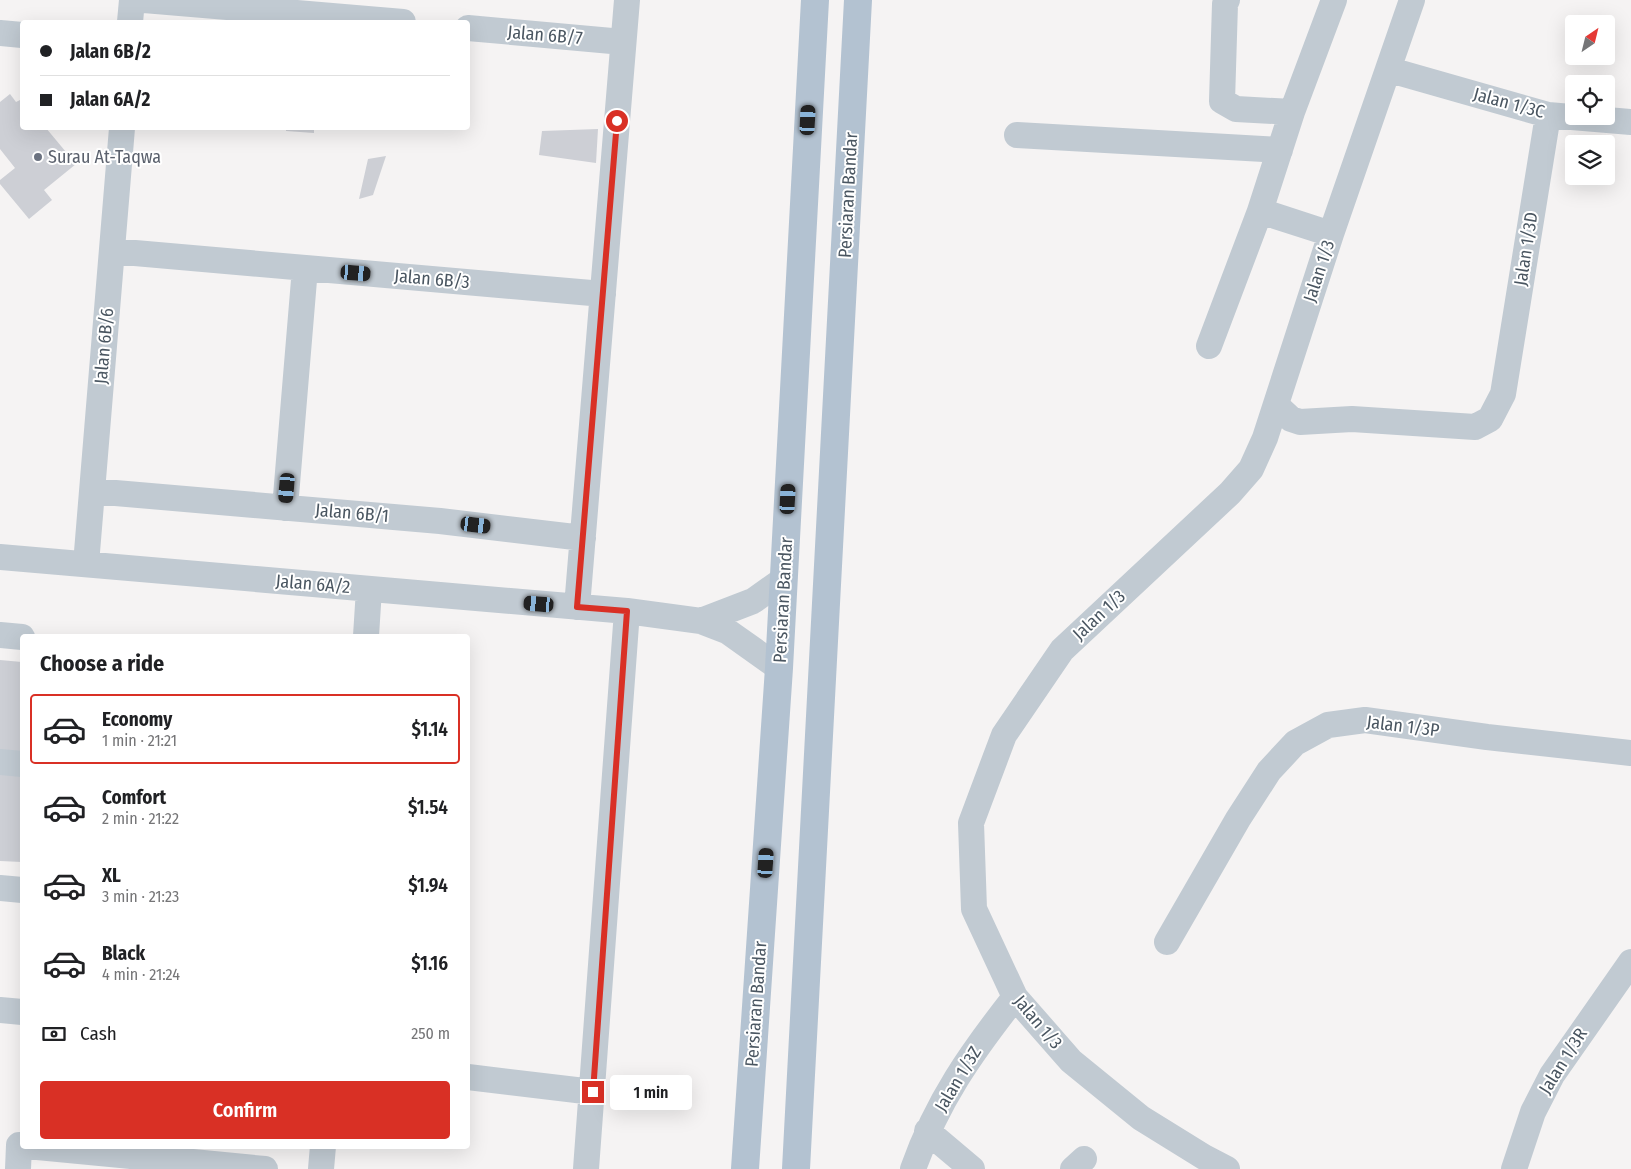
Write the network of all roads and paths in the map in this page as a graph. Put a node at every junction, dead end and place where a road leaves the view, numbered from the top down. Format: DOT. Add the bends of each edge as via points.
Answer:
graph roads {
  1 [pos="132,0"];
  2 [pos="144,0"];
  3 [pos="627,0"];
  4 [pos="814,0"];
  5 [pos="858,0"];
  6 [pos="1227,0"];
  7 [pos="1334,0"];
  8 [pos="1412,0"];
  9 [pos="387,14"];
  10 [pos="130,20"];
  11 [pos="470,28"];
  12 [pos="0,33"];
  13 [pos="20,35"];
  14 [pos="623,42"];
  15 [pos="1390,70"];
  16 [pos="1292,112"];
  17 [pos="1548,115"];
  18 [pos="1631,122"];
  19 [pos="122,130"];
  20 [pos="1017,135"];
  21 [pos="1280,150"];
  22 [pos="1260,211"];
  23 [pos="1331,234"];
  24 [pos="112,251"];
  25 [pos="305,268"];
  26 [pos="603,294"];
  27 [pos="1209,346"];
  28 [pos="1276,405"];
  29 [pos="92,491"];
  30 [pos="285,508"];
  31 [pos="583,538"];
  32 [pos="0,557"];
  33 [pos="86,564"];
  34 [pos="784,579"];
  35 [pos="369,589"];
  36 [pos="577,607"];
  37 [pos="627,611"];
  38 [pos="701,621"];
  39 [pos="366,634"];
  40 [pos="0,635"];
  41 [pos="20,636"];
  42 [pos="779,668"];
  43 [pos="1631,753"];
  44 [pos="0,762"];
  45 [pos="20,764"];
  46 [pos="0,888"];
  47 [pos="20,890"];
  48 [pos="1167,942"];
  49 [pos="1631,962"];
  50 [pos="1015,997"];
  51 [pos="0,1010"];
  52 [pos="20,1012"];
  53 [pos="470,1077"];
  54 [pos="593,1092"];
  55 [pos="927,1131"];
  56 [pos="322,1149"];
  57 [pos="17,1150"];
  58 [pos="265,1169"];
  59 [pos="321,1169"];
  60 [pos="586,1169"];
  61 [pos="745,1169"];
  62 [pos="796,1169"];
  63 [pos="914,1169"];
  64 [pos="972,1169"];
  65 [pos="1227,1169"];
  66 [pos="1514,1169"];
  1 -- 10 [label="street"];
  2 -- 9 [label="street"];
  3 -- 14 [label="street"];
  4 -- 34 [label="main road, Persiaran Bandar"];
  5 -- 62 [label="main road, Persiaran Bandar"];
  6 -- 16 [label="street" via="1222,101 1236,109"];
  7 -- 16 [label="street"];
  8 -- 15 [label="street, Jalan 1/3"];
  11 -- 14 [label="street, Jalan 6B/7"];
  12 -- 13 [label="street"];
  14 -- 26 [label="street"];
  15 -- 17 [label="street, Jalan 1/3C"];
  15 -- 23 [label="street, Jalan 1/3"];
  16 -- 21 [label="street"];
  17 -- 18 [label="street, Jalan 1/3C"];
  17 -- 28 [label="street, Jalan 1/3D" via="1503,394 1495,412 1484,424 1475,427 1352,419 1300,422 1291,419"];
  19 -- 24 [label="street, Jalan 6B/6"];
  20 -- 21 [label="street"];
  21 -- 22 [label="street"];
  22 -- 23 [label="street"];
  22 -- 27 [label="street"];
  23 -- 28 [label="street, Jalan 1/3"];
  24 -- 25 [label="street, Jalan 6B/3"];
  24 -- 29 [label="street, Jalan 6B/6"];
  25 -- 26 [label="street, Jalan 6B/3"];
  25 -- 30 [label="street"];
  26 -- 31 [label="street"];
  28 -- 50 [label="street, Jalan 1/3" via="1251,469 1230,494 1062,650 1004,735 971,822 974,909"];
  29 -- 30 [label="street, Jalan 6B/1"];
  29 -- 33 [label="street, Jalan 6B/6"];
  30 -- 31 [label="street, Jalan 6B/1" via="440,521"];
  31 -- 36 [label="street"];
  32 -- 33 [label="street, Jalan 6A/2"];
  33 -- 35 [label="street, Jalan 6A/2"];
  34 -- 38 [label="street, Jalan 6A/2" via="752,601"];
  34 -- 42 [label="main road, Persiaran Bandar"];
  35 -- 36 [label="street, Jalan 6A/2"];
  35 -- 39 [label="street"];
  36 -- 37 [label="street, Jalan 6A/2"];
  37 -- 38 [label="street, Jalan 6A/2"];
  37 -- 54 [label="street"];
  38 -- 42 [label="street, Jalan 6A/2" via="734,636"];
  40 -- 41 [label="street"];
  42 -- 61 [label="main road, Persiaran Bandar"];
  43 -- 48 [label="street, Jalan 1/3P" via="1365,720 1328,725 1295,743 1269,771"];
  44 -- 45 [label="street"];
  46 -- 47 [label="street"];
  49 -- 66 [label="street, Jalan 1/3R" via="1552,1075 1533,1112"];
  50 -- 55 [label="street, Jalan 1/3Z" via="972,1052"];
  50 -- 65 [label="street, Jalan 1/3" via="1071,1061 1141,1118"];
  51 -- 52 [label="street"];
  53 -- 54 [label="street"];
  54 -- 60 [label="street"];
  55 -- 63 [label="street, Jalan 1/3Z"];
  55 -- 64 [label="street"];
  56 -- 59 [label="street"];
  57 -- 58 [label="street"];
}
